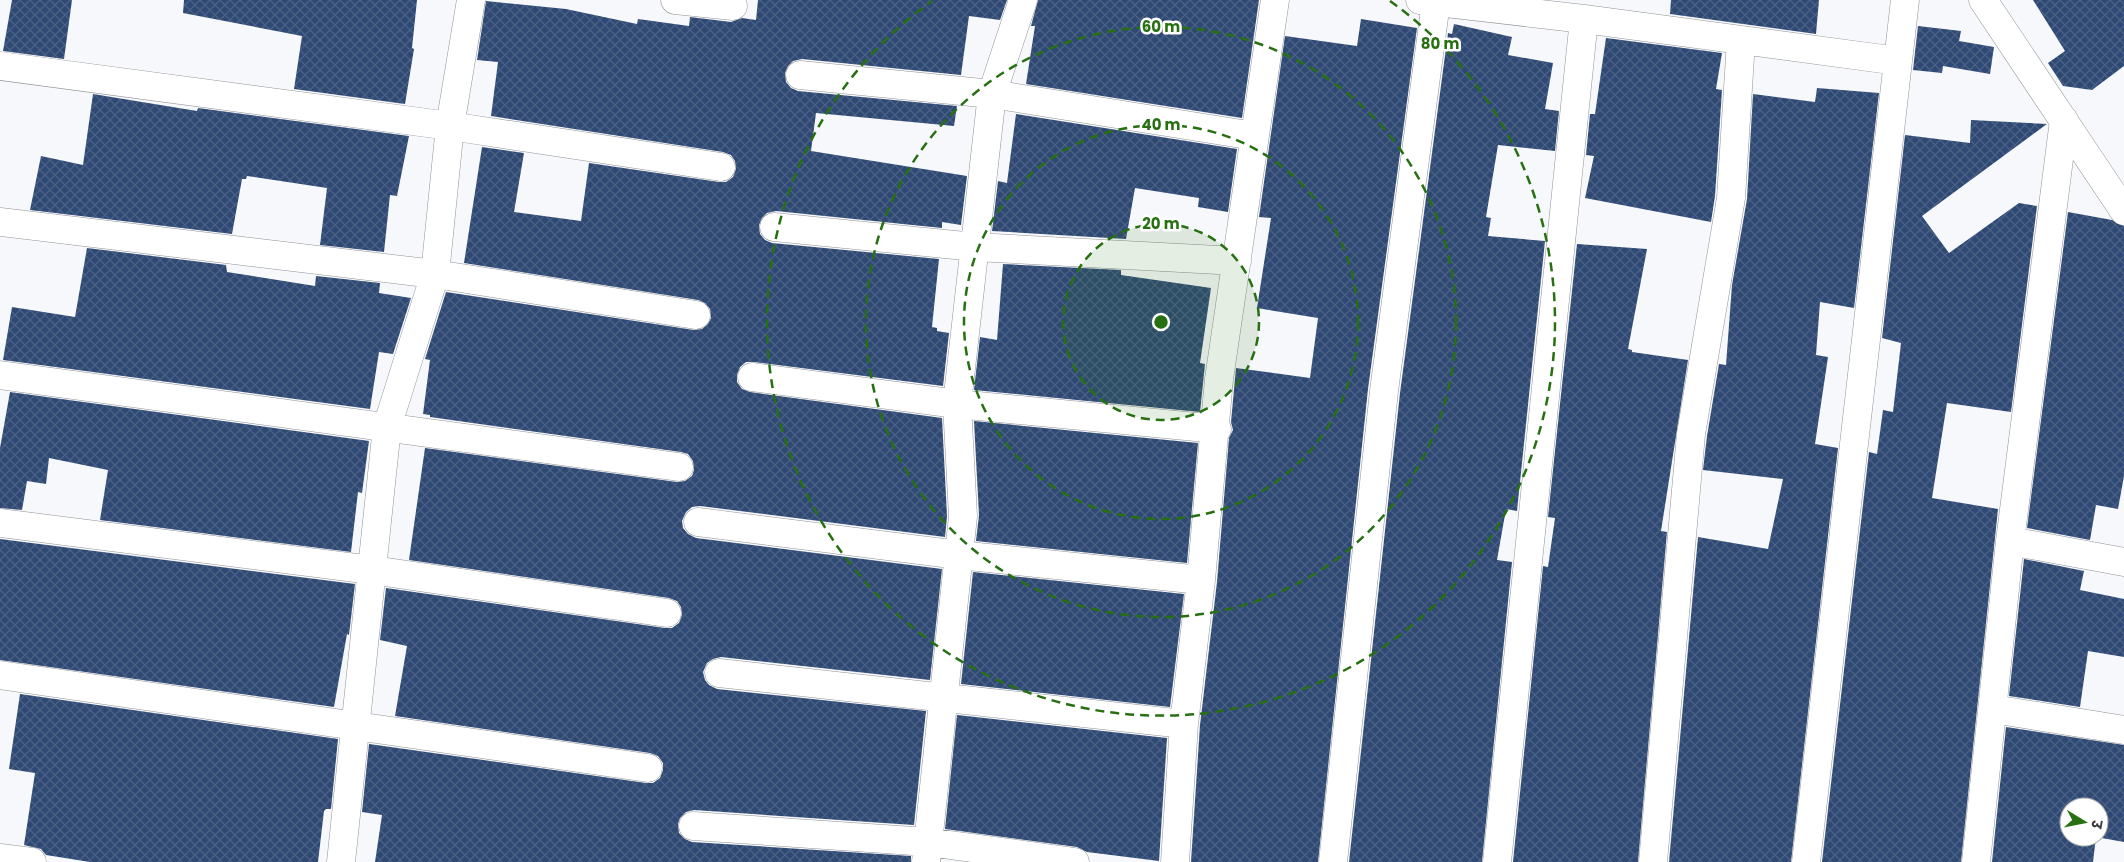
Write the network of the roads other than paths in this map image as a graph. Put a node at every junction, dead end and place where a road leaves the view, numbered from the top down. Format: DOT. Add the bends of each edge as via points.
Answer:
graph roads {
  1 [pos="471,0"];
  2 [pos="675,0"];
  3 [pos="1023,0"];
  4 [pos="1275,0"];
  5 [pos="1905,0"];
  6 [pos="1983,0"];
  7 [pos="1428,1"];
  8 [pos="733,6"];
  9 [pos="1584,19"];
  10 [pos="1742,41"];
  11 [pos="1898,61"];
  12 [pos="0,66"];
  13 [pos="800,75"];
  14 [pos="992,94"];
  15 [pos="2064,120"];
  16 [pos="450,126"];
  17 [pos="1254,136"];
  18 [pos="721,167"];
  19 [pos="2124,211"];
  20 [pos="0,222"];
  21 [pos="774,227"];
  22 [pos="975,247"];
  23 [pos="1237,261"];
  24 [pos="435,274"];
  25 [pos="696,315"];
  26 [pos="0,375"];
  27 [pos="752,377"];
  28 [pos="957,404"];
  29 [pos="387,426"];
  30 [pos="1216,428"];
  31 [pos="680,467"];
  32 [pos="698,522"];
  33 [pos="0,523"];
  34 [pos="2010,541"];
  35 [pos="959,555"];
  36 [pos="2124,562"];
  37 [pos="372,570"];
  38 [pos="1201,580"];
  39 [pos="666,613"];
  40 [pos="719,673"];
  41 [pos="0,675"];
  42 [pos="943,699"];
  43 [pos="1993,709"];
  44 [pos="1184,724"];
  45 [pos="355,725"];
  46 [pos="2124,730"];
  47 [pos="648,768"];
  48 [pos="693,826"];
  49 [pos="927,852"];
  50 [pos="0,858"];
  51 [pos="32,862"];
  52 [pos="341,862"];
  53 [pos="1076,862"];
  54 [pos="1175,862"];
  55 [pos="1333,862"];
  56 [pos="1497,862"];
  57 [pos="1653,862"];
  58 [pos="1806,862"];
  59 [pos="1976,862"];
  1 -- 16 [label="street"];
  2 -- 8 [label="street"];
  3 -- 14 [label="street"];
  4 -- 17 [label="street"];
  5 -- 11 [label="street"];
  6 -- 15 [label="street"];
  7 -- 9 [label="street"];
  7 -- 55 [label="street"];
  9 -- 10 [label="street"];
  9 -- 56 [label="street"];
  10 -- 11 [label="street"];
  10 -- 57 [label="street" via="1732,198 1691,434"];
  11 -- 58 [label="street"];
  12 -- 16 [label="street"];
  13 -- 14 [label="street"];
  14 -- 17 [label="street"];
  14 -- 22 [label="street"];
  15 -- 19 [label="street"];
  15 -- 34 [label="street"];
  16 -- 18 [label="street"];
  16 -- 24 [label="street"];
  17 -- 23 [label="street"];
  20 -- 24 [label="street"];
  21 -- 22 [label="street"];
  22 -- 23 [label="street"];
  22 -- 28 [label="street"];
  23 -- 30 [label="street" via="1219,379"];
  24 -- 25 [label="street"];
  24 -- 29 [label="street"];
  26 -- 29 [label="street"];
  27 -- 28 [label="street"];
  28 -- 30 [label="street"];
  28 -- 35 [label="street" via="963,516"];
  29 -- 31 [label="street"];
  29 -- 37 [label="street"];
  30 -- 38 [label="street"];
  32 -- 35 [label="street"];
  33 -- 37 [label="street"];
  34 -- 36 [label="street"];
  34 -- 43 [label="street"];
  35 -- 38 [label="street"];
  35 -- 42 [label="street"];
  37 -- 39 [label="street"];
  37 -- 45 [label="street"];
  38 -- 44 [label="street"];
  40 -- 42 [label="street"];
  41 -- 45 [label="street"];
  42 -- 44 [label="street"];
  42 -- 49 [label="street"];
  43 -- 46 [label="street"];
  43 -- 59 [label="street"];
  44 -- 54 [label="street"];
  45 -- 47 [label="street"];
  45 -- 52 [label="street"];
  48 -- 49 [label="street"];
  49 -- 53 [label="street"];
  50 -- 51 [label="street"];
}
